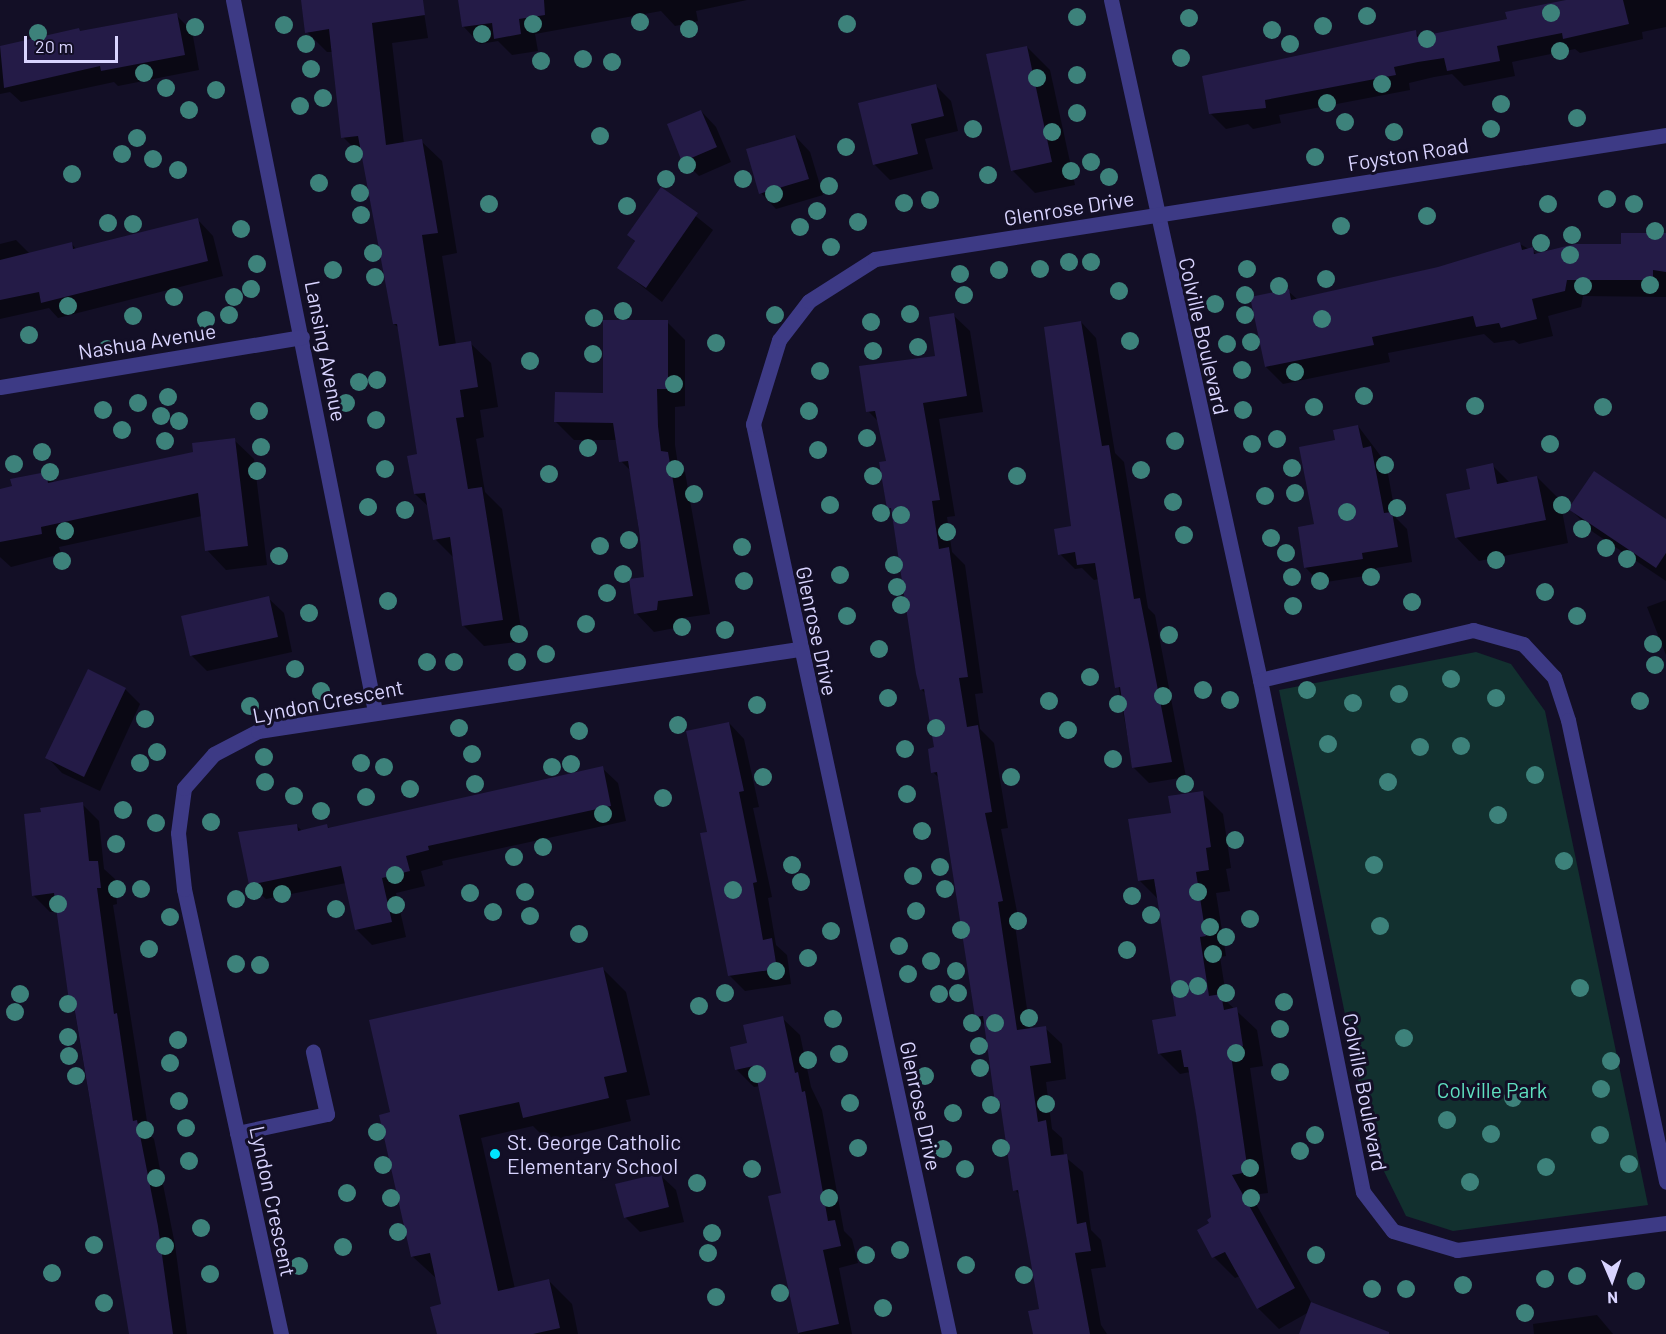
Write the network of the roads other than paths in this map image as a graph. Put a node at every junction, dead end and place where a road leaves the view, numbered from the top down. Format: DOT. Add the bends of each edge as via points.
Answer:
graph roads {
  1 [pos="233,0"];
  2 [pos="1111,0"];
  3 [pos="1666,135"];
  4 [pos="1156,215"];
  5 [pos="302,337"];
  6 [pos="0,387"];
  7 [pos="800,649"];
  8 [pos="1260,680"];
  9 [pos="375,711"];
  10 [pos="313,1052"];
  11 [pos="237,1133"];
  12 [pos="1666,1182"];
  13 [pos="1666,1223"];
  14 [pos="281,1334"];
  15 [pos="949,1334"];
  1 -- 5 [label="street, Lansing Avenue"];
  2 -- 4 [label="street, Colville Boulevard"];
  3 -- 4 [label="street, Foyston Road"];
  4 -- 7 [label="street, Glenrose Drive" via="875,259 809,301 779,340 753,424"];
  4 -- 8 [label="street, Colville Boulevard"];
  5 -- 6 [label="street, Nashua Avenue"];
  5 -- 9 [label="street, Lansing Avenue"];
  7 -- 9 [label="street, Lyndon Crescent"];
  7 -- 15 [label="street, Glenrose Drive"];
  8 -- 12 [label="street" via="1473,630 1522,644 1554,677 1568,720"];
  8 -- 13 [label="street, Colville Boulevard" via="1363,1192 1393,1231 1457,1250"];
  9 -- 11 [label="street, Lyndon Crescent" via="258,731 214,754 184,788 178,833 184,889"];
  10 -- 11 [label="street" via="327,1114"];
  11 -- 14 [label="street, Lyndon Crescent"];
}
